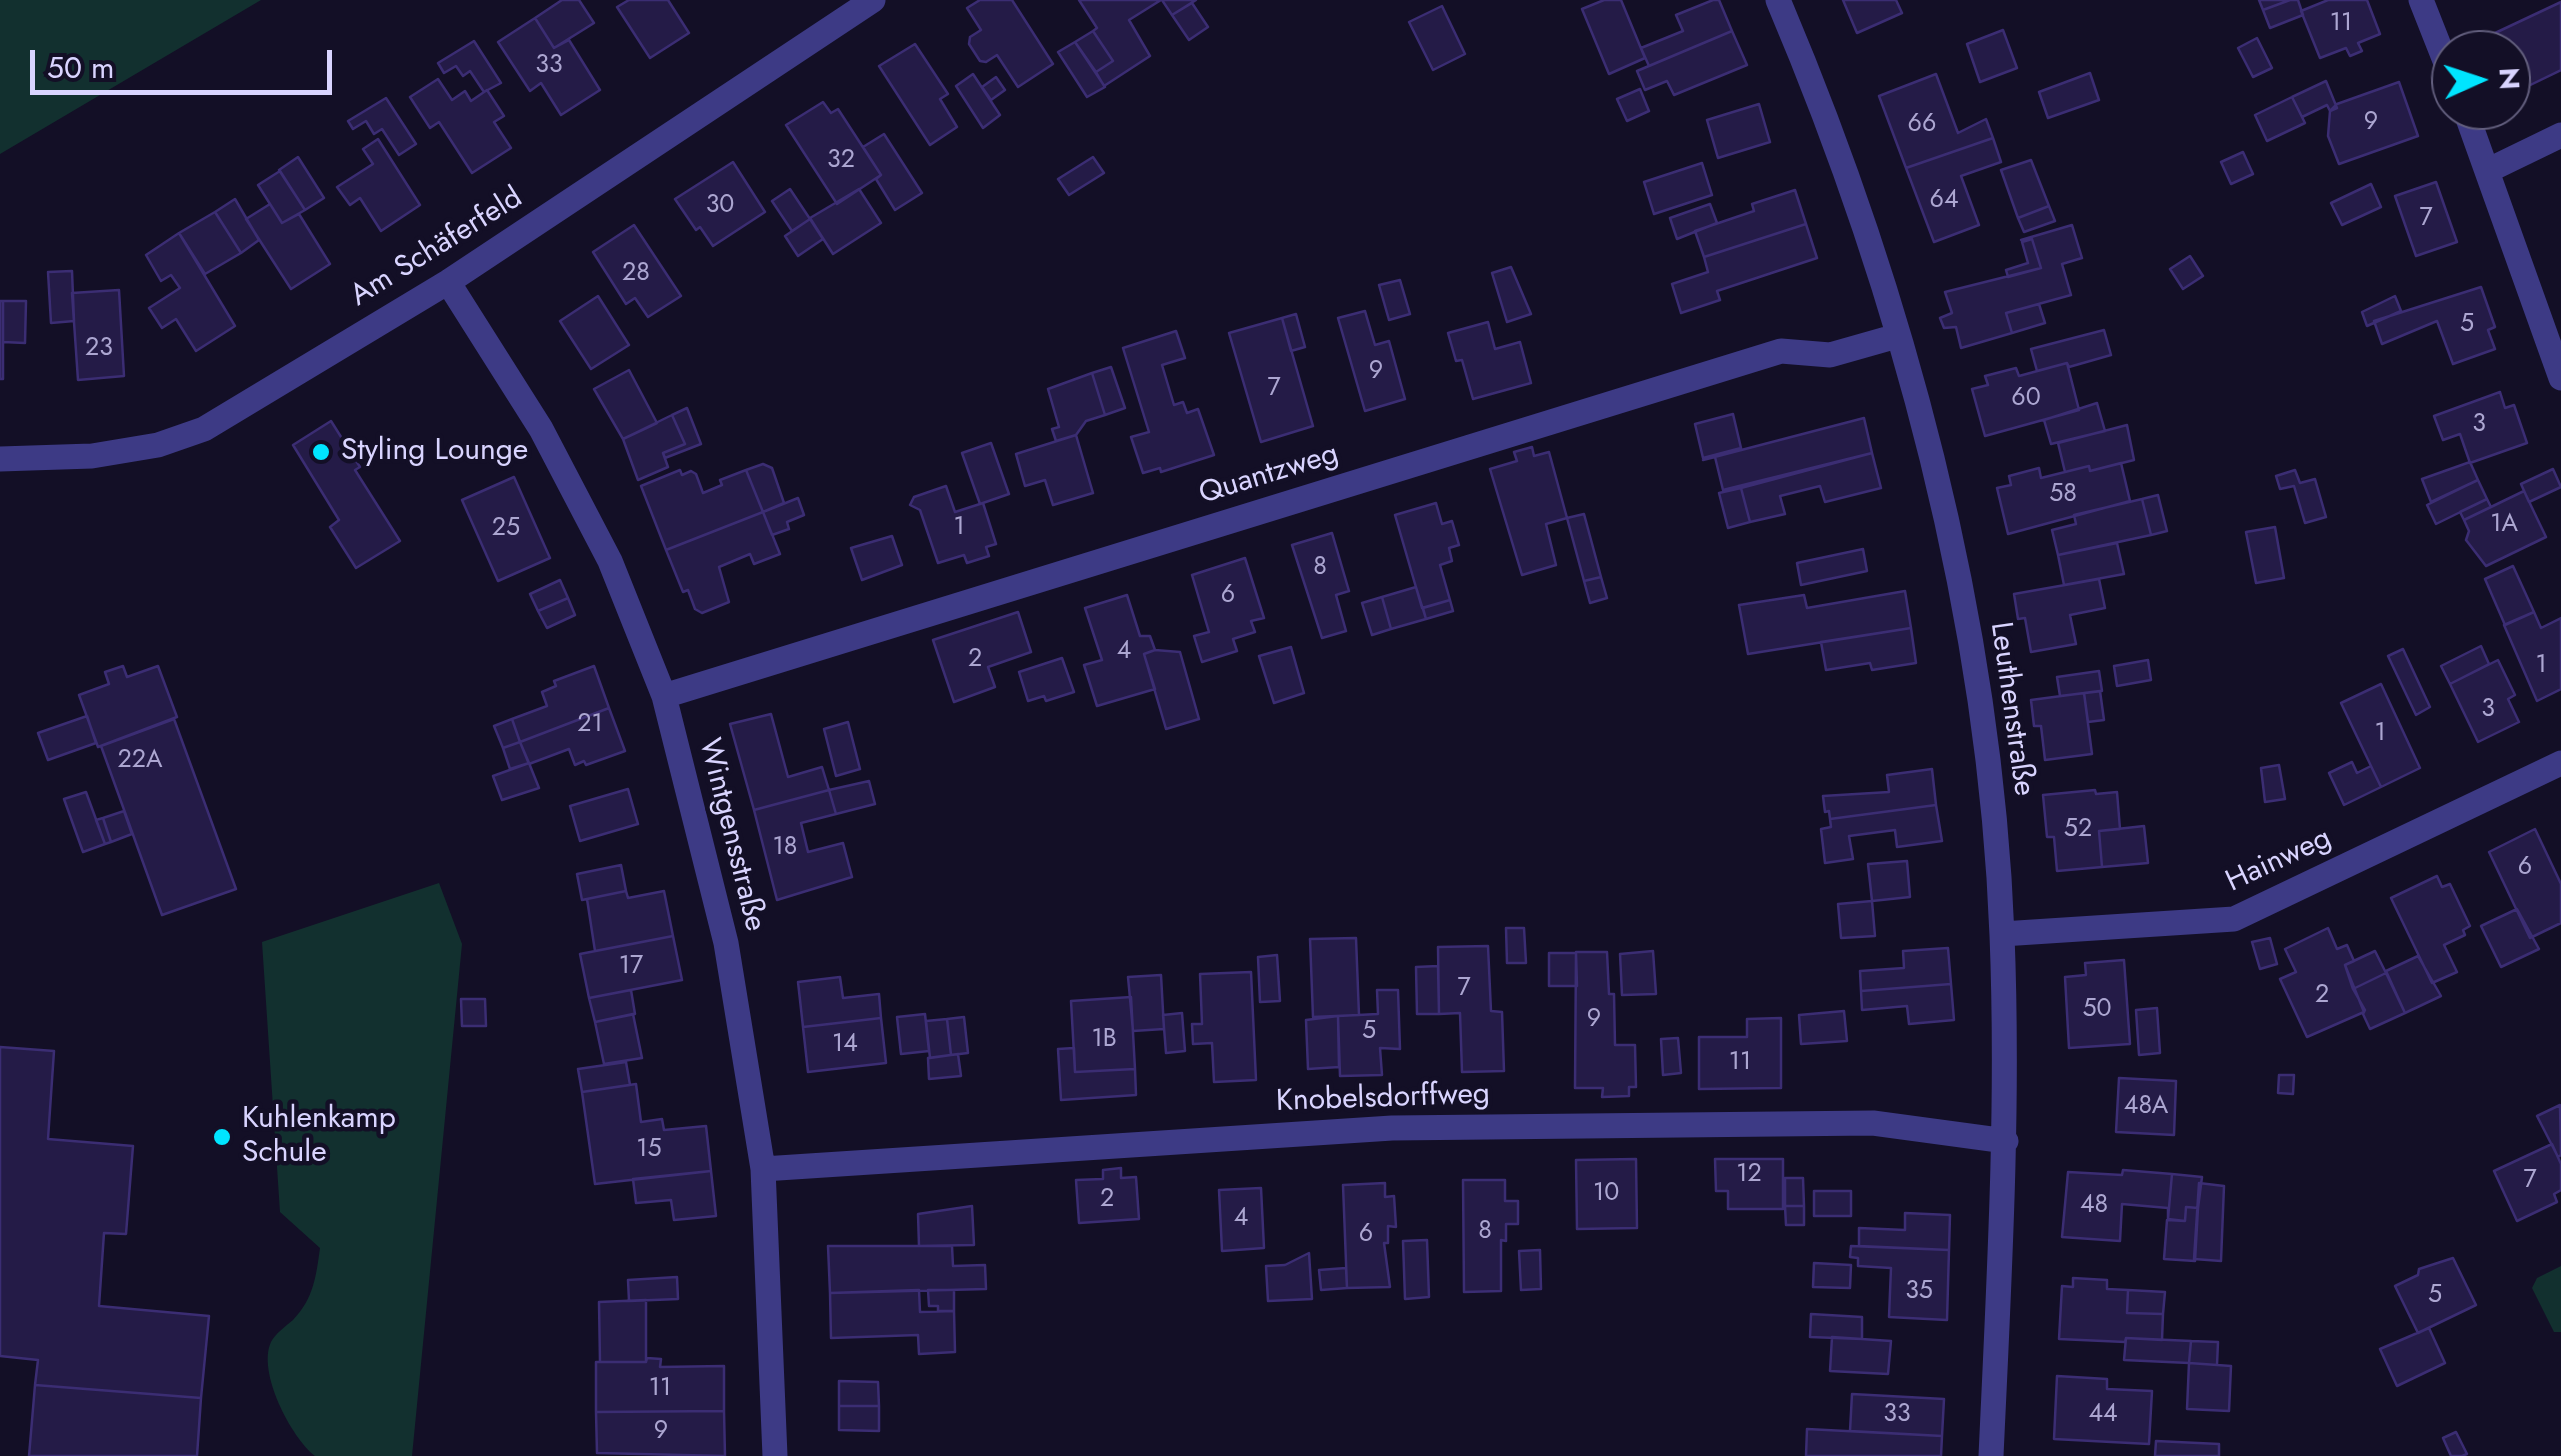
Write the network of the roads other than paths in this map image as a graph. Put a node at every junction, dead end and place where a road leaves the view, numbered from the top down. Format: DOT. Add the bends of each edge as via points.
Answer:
graph roads {
  1 [pos="874,0"];
  2 [pos="1778,0"];
  3 [pos="2421,0"];
  4 [pos="2433,30"];
  5 [pos="2473,130"];
  6 [pos="2561,136"];
  7 [pos="2488,170"];
  8 [pos="448,282"];
  9 [pos="1897,336"];
  10 [pos="2561,378"];
  11 [pos="0,460"];
  12 [pos="664,696"];
  13 [pos="2561,763"];
  14 [pos="2002,934"];
  15 [pos="2006,1141"];
  16 [pos="763,1169"];
  17 [pos="775,1456"];
  18 [pos="1991,1456"];
  1 -- 8 [label="street, Am Schäferfeld"];
  2 -- 9 [label="street, Leuthenstraße" via="1850,186"];
  3 -- 4 [label="street"];
  5 -- 7 [label="street"];
  6 -- 7 [label="street"];
  7 -- 10 [label="street"];
  8 -- 11 [label="street, Am Schäferfeld" via="204,430 92,456"];
  8 -- 12 [label="street, Wintgensstraße" via="542,429 610,561"];
  9 -- 12 [label="street, Quantzweg" via="1830,355 1781,351"];
  9 -- 14 [label="street, Leuthenstraße" via="1960,585 1981,708"];
  12 -- 16 [label="street, Wintgensstraße" via="726,943"];
  13 -- 14 [label="street, Hainweg" via="2234,919"];
  14 -- 15 [label="street, Leuthenstraße"];
  15 -- 16 [label="street, Knobelsdorffweg" via="1873,1123 1392,1128"];
  15 -- 18 [label="street, Leuthenstraße"];
  16 -- 17 [label="street, Wintgensstraße"];
}
